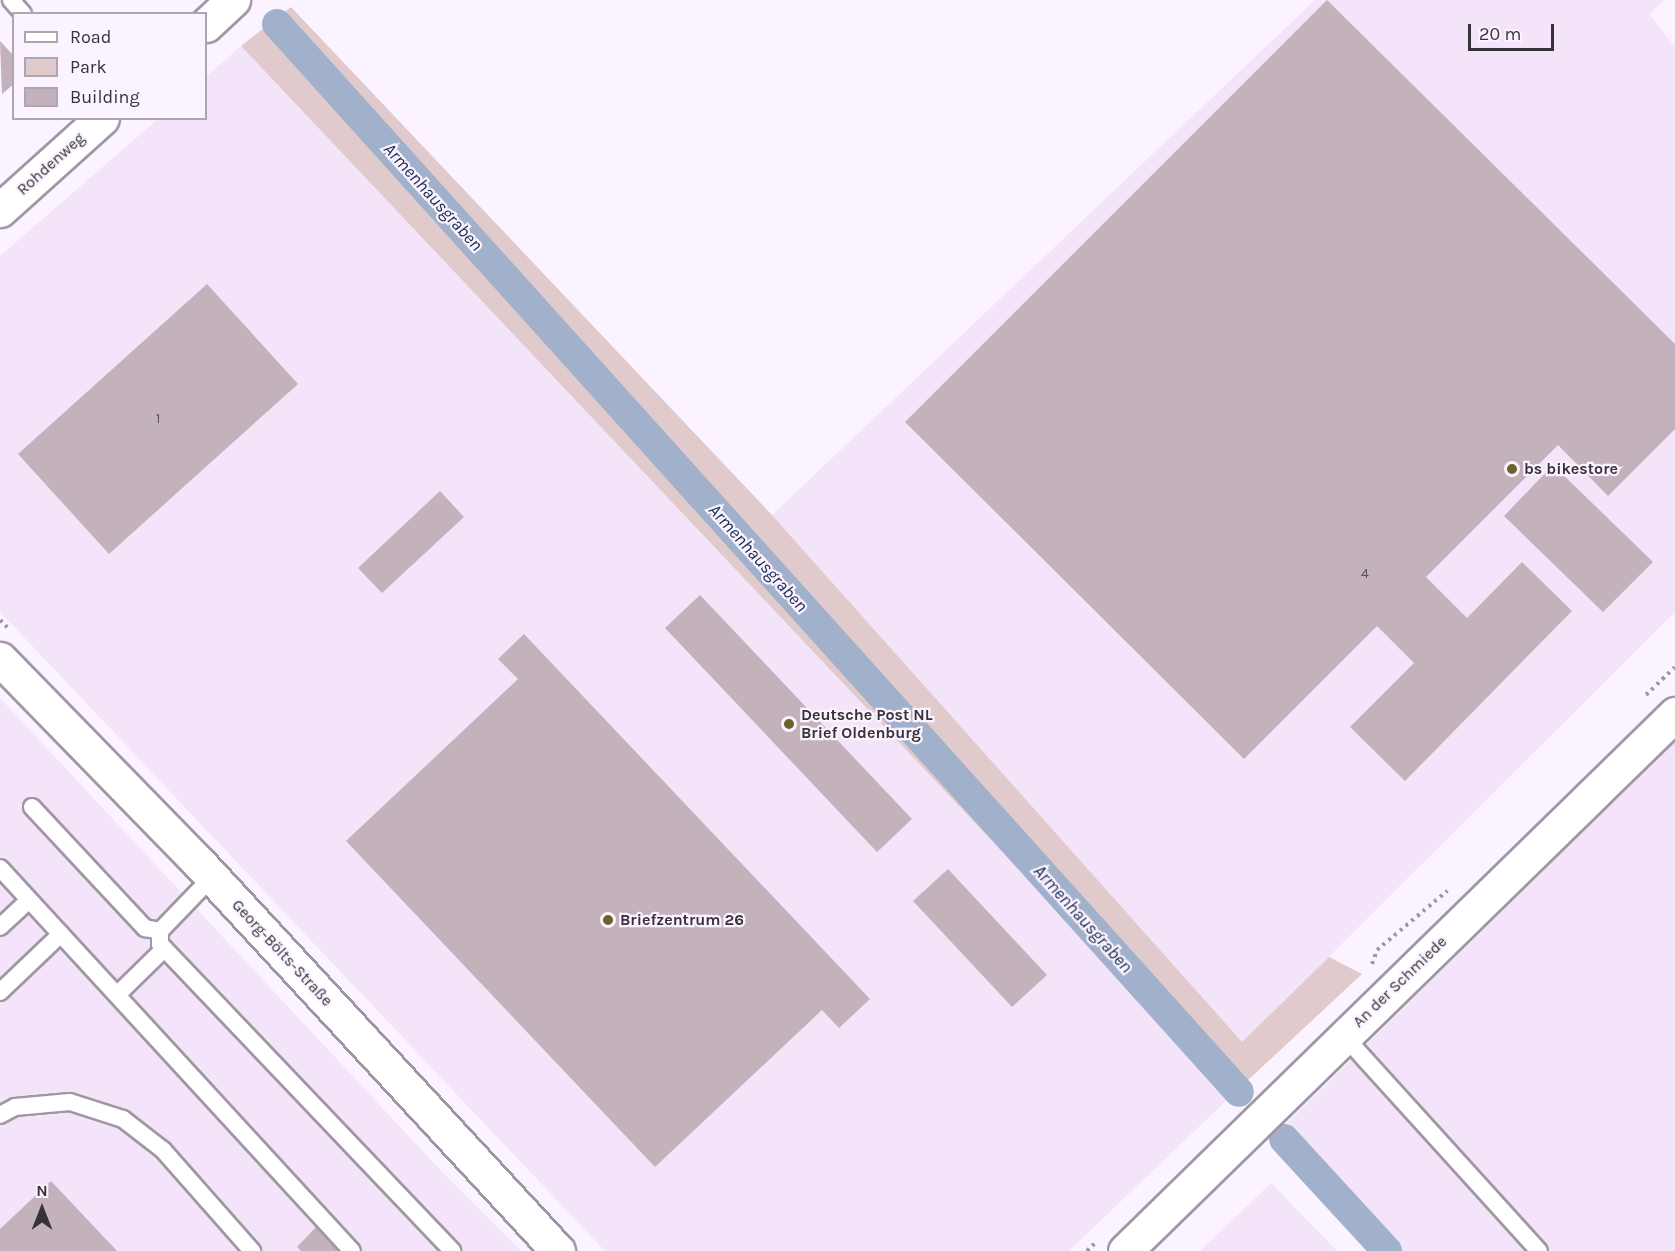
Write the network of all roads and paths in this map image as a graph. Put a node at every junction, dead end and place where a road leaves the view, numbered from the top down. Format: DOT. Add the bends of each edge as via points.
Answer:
graph roads {
  1 [pos="11,0"];
  2 [pos="234,0"];
  3 [pos="21,12"];
  4 [pos="207,24"];
  5 [pos="100,120"];
  6 [pos="0,210"];
  7 [pos="0,659"];
  8 [pos="1675,714"];
  9 [pos="32,807"];
  10 [pos="0,868"];
  11 [pos="212,877"];
  12 [pos="28,901"];
  13 [pos="0,927"];
  14 [pos="160,932"];
  15 [pos="61,934"];
  16 [pos="164,949"];
  17 [pos="0,992"];
  18 [pos="117,995"];
  19 [pos="1344,1036"];
  20 [pos="0,1115"];
  21 [pos="252,1251"];
  22 [pos="352,1251"];
  23 [pos="452,1251"];
  24 [pos="558,1251"];
  25 [pos="1125,1251"];
  26 [pos="1539,1251"];
  1 -- 3 [label="lane"];
  2 -- 4 [label="street"];
  5 -- 6 [label="street, Rohdenweg"];
  7 -- 11 [label="street, Georg-Bölts-Straße"];
  8 -- 19 [label="street, An der Schmiede"];
  9 -- 14 [label="lane" via="145,928"];
  10 -- 12 [label="lane"];
  11 -- 14 [label="lane"];
  11 -- 24 [label="street, Georg-Bölts-Straße"];
  12 -- 13 [label="lane"];
  12 -- 15 [label="lane"];
  14 -- 16 [label="lane"];
  15 -- 17 [label="lane"];
  15 -- 18 [label="lane"];
  16 -- 18 [label="lane"];
  16 -- 23 [label="lane"];
  18 -- 22 [label="lane"];
  19 -- 25 [label="street, An der Schmiede"];
  19 -- 26 [label="lane"];
  20 -- 21 [label="lane" via="15,1107 70,1102 123,1119 163,1150"];
}
